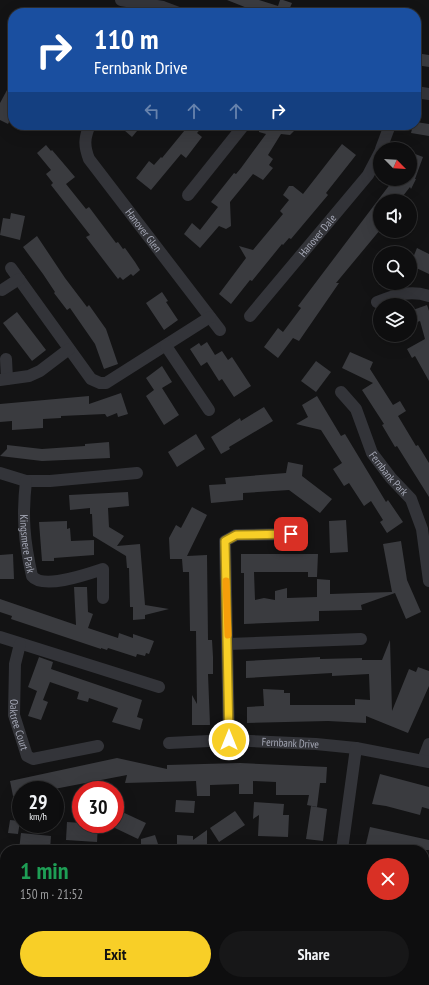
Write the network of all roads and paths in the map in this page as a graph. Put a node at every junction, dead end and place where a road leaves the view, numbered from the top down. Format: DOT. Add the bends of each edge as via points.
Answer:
graph roads {
  1 [pos="121,0"];
  2 [pos="140,8"];
  3 [pos="166,8"];
  4 [pos="88,130"];
  5 [pos="240,130"];
  6 [pos="388,130"];
  7 [pos="383,142"];
  8 [pos="373,165"];
  9 [pos="188,195"];
  10 [pos="11,268"];
  11 [pos="19,279"];
  12 [pos="2,290"];
  13 [pos="429,296"];
  14 [pos="387,298"];
  15 [pos="250,316"];
  16 [pos="210,317"];
  17 [pos="220,330"];
  18 [pos="166,346"];
  19 [pos="69,349"];
  20 [pos="6,359"];
  21 [pos="4,380"];
  22 [pos="341,392"];
  23 [pos="209,410"];
  24 [pos="0,473"];
  25 [pos="137,473"];
  26 [pos="26,481"];
  27 [pos="291,534"];
  28 [pos="429,581"];
  29 [pos="103,598"];
  30 [pos="0,637"];
  31 [pos="361,639"];
  32 [pos="20,644"];
  33 [pos="228,644"];
  34 [pos="158,687"];
  35 [pos="229,740"];
  36 [pos="169,743"];
  37 [pos="429,744"];
  38 [pos="98,746"];
  39 [pos="356,748"];
  40 [pos="426,761"];
  41 [pos="343,845"];
  1 -- 2 [label="street"];
  2 -- 3 [label="street"];
  4 -- 16 [label="street, Hanover Glen" via="84,147 89,159"];
  5 -- 9 [label="street"];
  6 -- 7 [label="street, Hanover Dale"];
  8 -- 15 [label="street, Hanover Dale" via="368,175"];
  10 -- 11 [label="street"];
  11 -- 12 [label="street"];
  11 -- 19 [label="street"];
  13 -- 14 [label="street" via="418,292 400,293"];
  16 -- 17 [label="street, Hanover Glen"];
  16 -- 18 [label="street"];
  18 -- 19 [label="street" via="106,383 90,379"];
  18 -- 23 [label="street"];
  19 -- 21 [label="street" via="40,371 29,376"];
  20 -- 21 [label="street"];
  22 -- 28 [label="street, Fernbank Park" via="356,409 372,453 411,499 422,529"];
  24 -- 26 [label="street"];
  25 -- 26 [label="street"];
  26 -- 29 [label="street, Kingsmere Park" via="23,527 32,576 35,580 42,581 70,579 103,569"];
  27 -- 33 [label="street" via="236,535 225,541"];
  30 -- 32 [label="street"];
  31 -- 33 [label="street"];
  32 -- 34 [label="street"];
  32 -- 38 [label="street, Oaktree Court" via="15,664 14,716 27,756 33,759"];
  33 -- 35 [label="street"];
  35 -- 36 [label="street, Fernbank Drive"];
  35 -- 39 [label="street, Fernbank Drive"];
  37 -- 40 [label="street"];
  39 -- 40 [label="street, Fernbank Drive"];
  39 -- 41 [label="street"];
}
